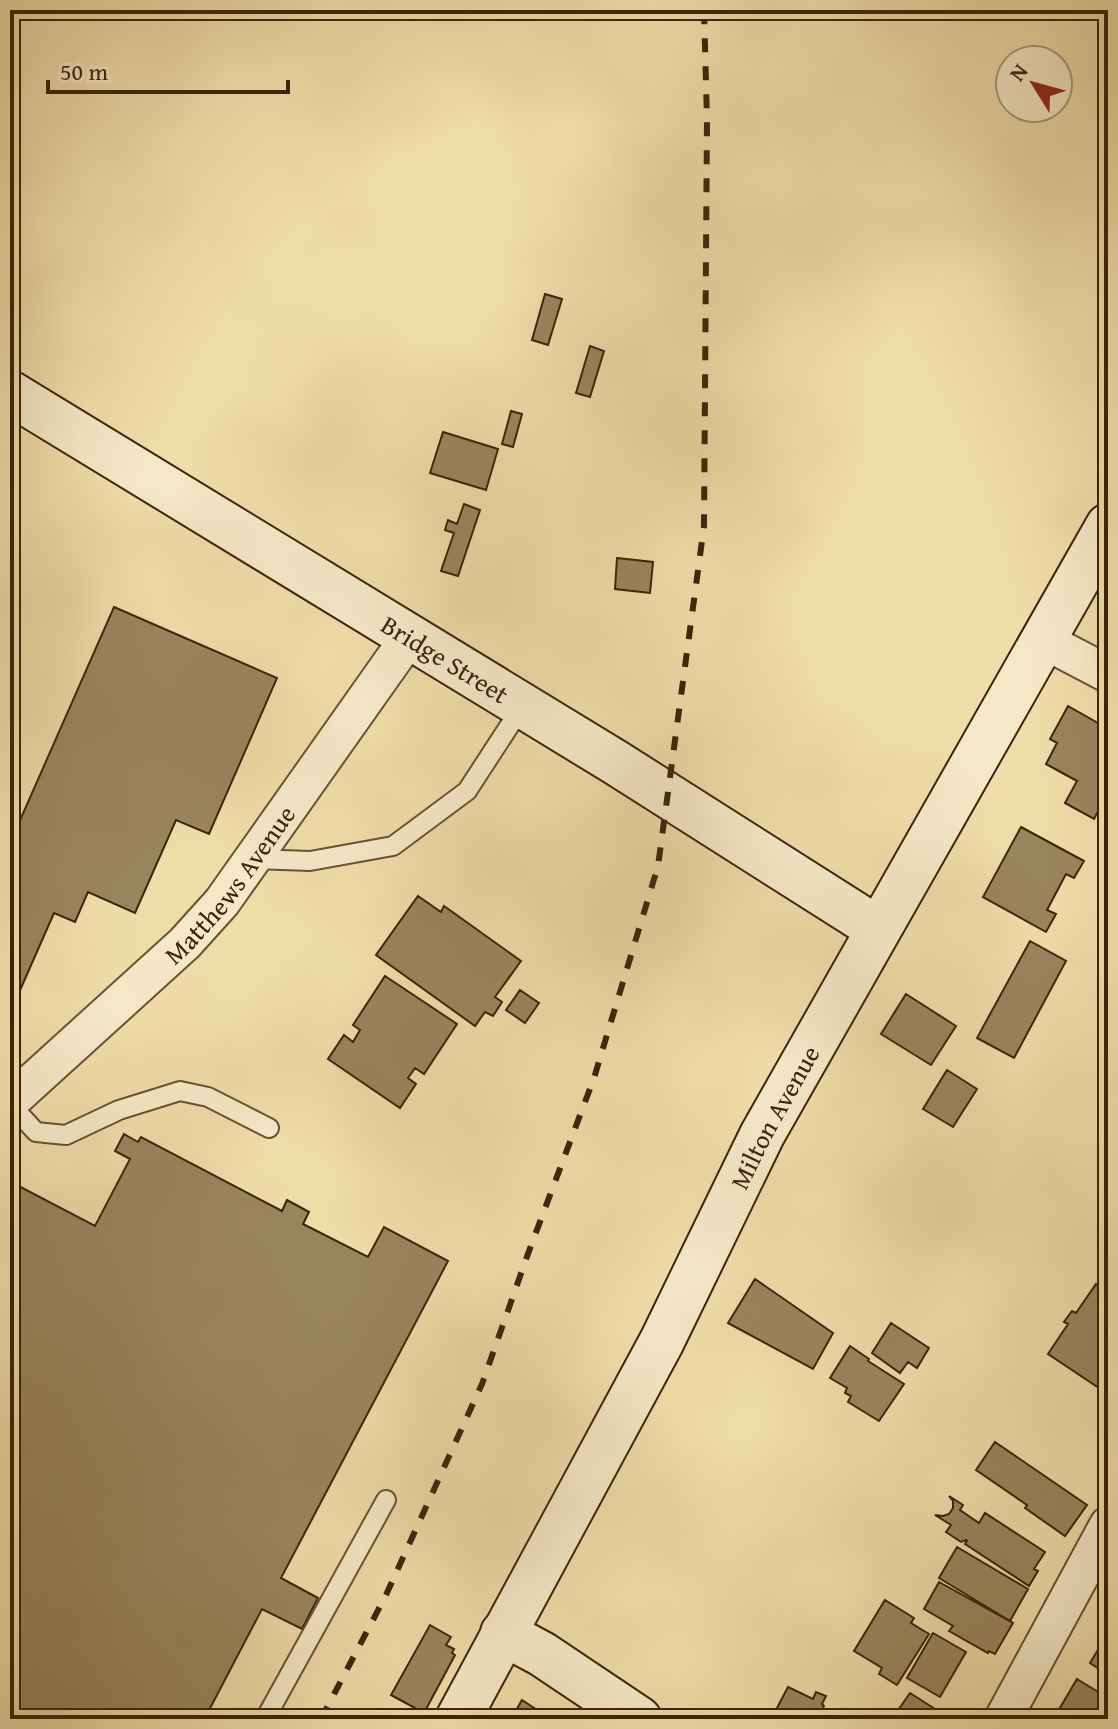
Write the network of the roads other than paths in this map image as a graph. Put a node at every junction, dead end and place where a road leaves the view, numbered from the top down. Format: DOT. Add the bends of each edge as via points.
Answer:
graph roads {
  1 [pos="10,393"];
  2 [pos="1108,526"];
  3 [pos="410,636"];
  4 [pos="1043,640"];
  5 [pos="1108,674"];
  6 [pos="523,705"];
  7 [pos="252,859"];
  8 [pos="878,929"];
  9 [pos="10,1103"];
  10 [pos="269,1128"];
  11 [pos="386,1500"];
  12 [pos="1108,1525"];
  13 [pos="503,1633"];
  14 [pos="265,1719"];
  15 [pos="458,1719"];
  16 [pos="639,1719"];
  17 [pos="1003,1719"];
  1 -- 3 [label="main road, Bridge Street"];
  2 -- 4 [label="main road, Milton Avenue"];
  3 -- 6 [label="main road, Bridge Street"];
  3 -- 7 [label="street, Matthews Avenue"];
  4 -- 5 [label="street"];
  4 -- 8 [label="main road, Milton Avenue"];
  6 -- 7 [label="lane" via="467,791 393,846 310,861"];
  6 -- 8 [label="main road, Bridge Street"];
  7 -- 9 [label="street, Matthews Avenue" via="185,943"];
  8 -- 13 [label="main road, Milton Avenue" via="762,1135 662,1341"];
  9 -- 10 [label="lane" via="36,1132 66,1135 119,1110 180,1091 208,1097"];
  11 -- 14 [label="lane"];
  12 -- 17 [label="street"];
  13 -- 15 [label="main road, Milton Avenue"];
  13 -- 16 [label="main road"];
}
